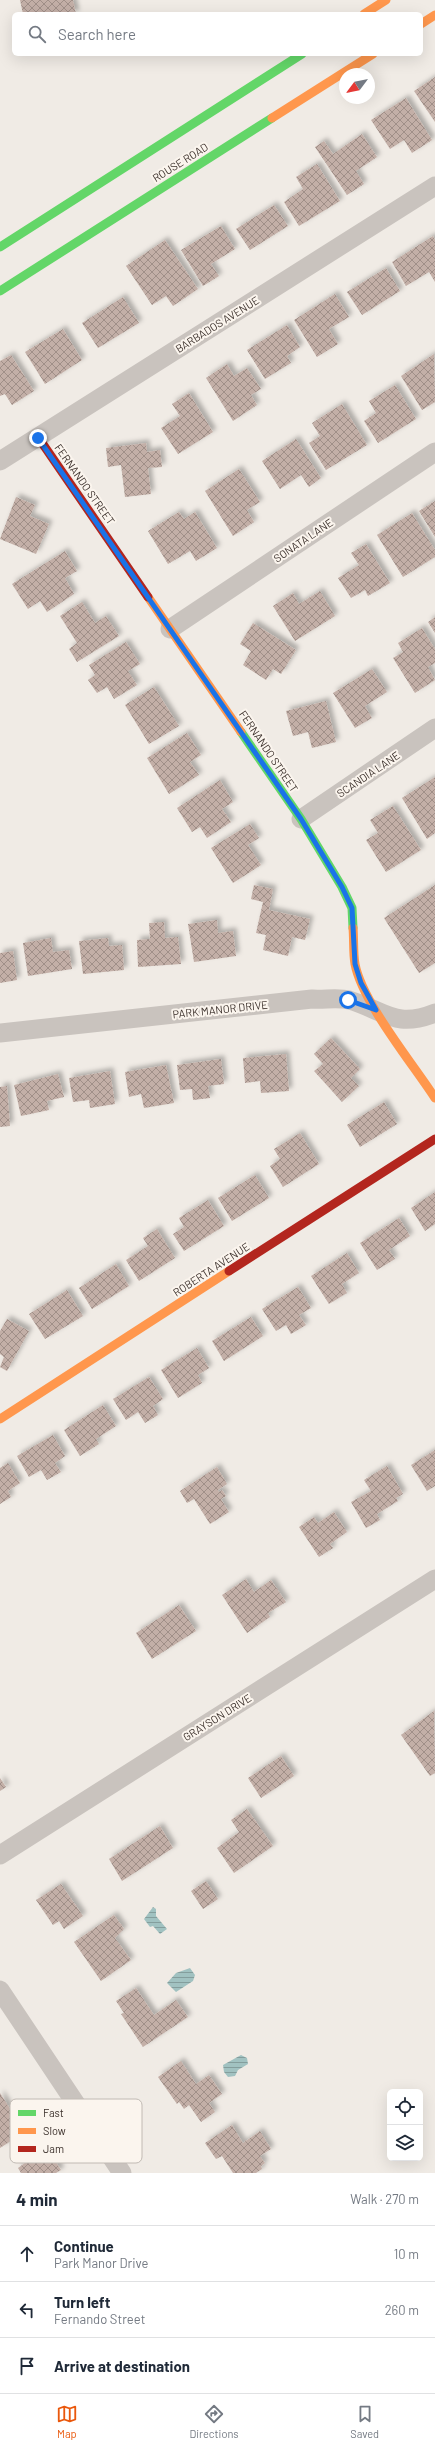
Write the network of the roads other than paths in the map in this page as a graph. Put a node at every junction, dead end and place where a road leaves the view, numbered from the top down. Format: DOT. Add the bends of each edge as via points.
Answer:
graph roads {
  1 [pos="386,0"];
  2 [pos="367,12"];
  3 [pos="435,15"];
  4 [pos="423,23"];
  5 [pos="299,56"];
  6 [pos="370,56"];
  7 [pos="435,186"];
  8 [pos="0,247"];
  9 [pos="0,291"];
  10 [pos="38,438"];
  11 [pos="435,452"];
  12 [pos="0,462"];
  13 [pos="170,629"];
  14 [pos="435,728"];
  15 [pos="301,819"];
  16 [pos="376,1010"];
  17 [pos="435,1013"];
  18 [pos="0,1033"];
  19 [pos="435,1098"];
  20 [pos="435,1139"];
  21 [pos="0,1419"];
  22 [pos="435,1579"];
  23 [pos="0,1855"];
  24 [pos="0,1990"];
  25 [pos="73,2099"];
  26 [pos="115,2163"];
  27 [pos="122,2173"];
  1 -- 2 [label="street"];
  3 -- 4 [label="street"];
  5 -- 8 [label="street"];
  6 -- 9 [label="street, ROUSE ROAD"];
  7 -- 10 [label="street, BARBADOS AVENUE"];
  10 -- 12 [label="street, BARBADOS AVENUE"];
  10 -- 13 [label="street, FERNANDO STREET"];
  11 -- 13 [label="street, SONATA LANE"];
  13 -- 15 [label="street, FERNANDO STREET"];
  14 -- 15 [label="street, SCANDIA LANE"];
  15 -- 16 [label="street, FERNANDO STREET" via="352,908 355,964 361,983"];
  16 -- 17 [label="street, PARK MANOR DRIVE" via="395,1019 417,1020"];
  16 -- 18 [label="street, PARK MANOR DRIVE" via="348,1000 312,999"];
  16 -- 19 [label="street, FERNANDO STREET"];
  20 -- 21 [label="street, ROBERTA AVENUE"];
  22 -- 23 [label="street, GRAYSON DRIVE"];
  24 -- 25 [label="street"];
  26 -- 27 [label="street"];
}
